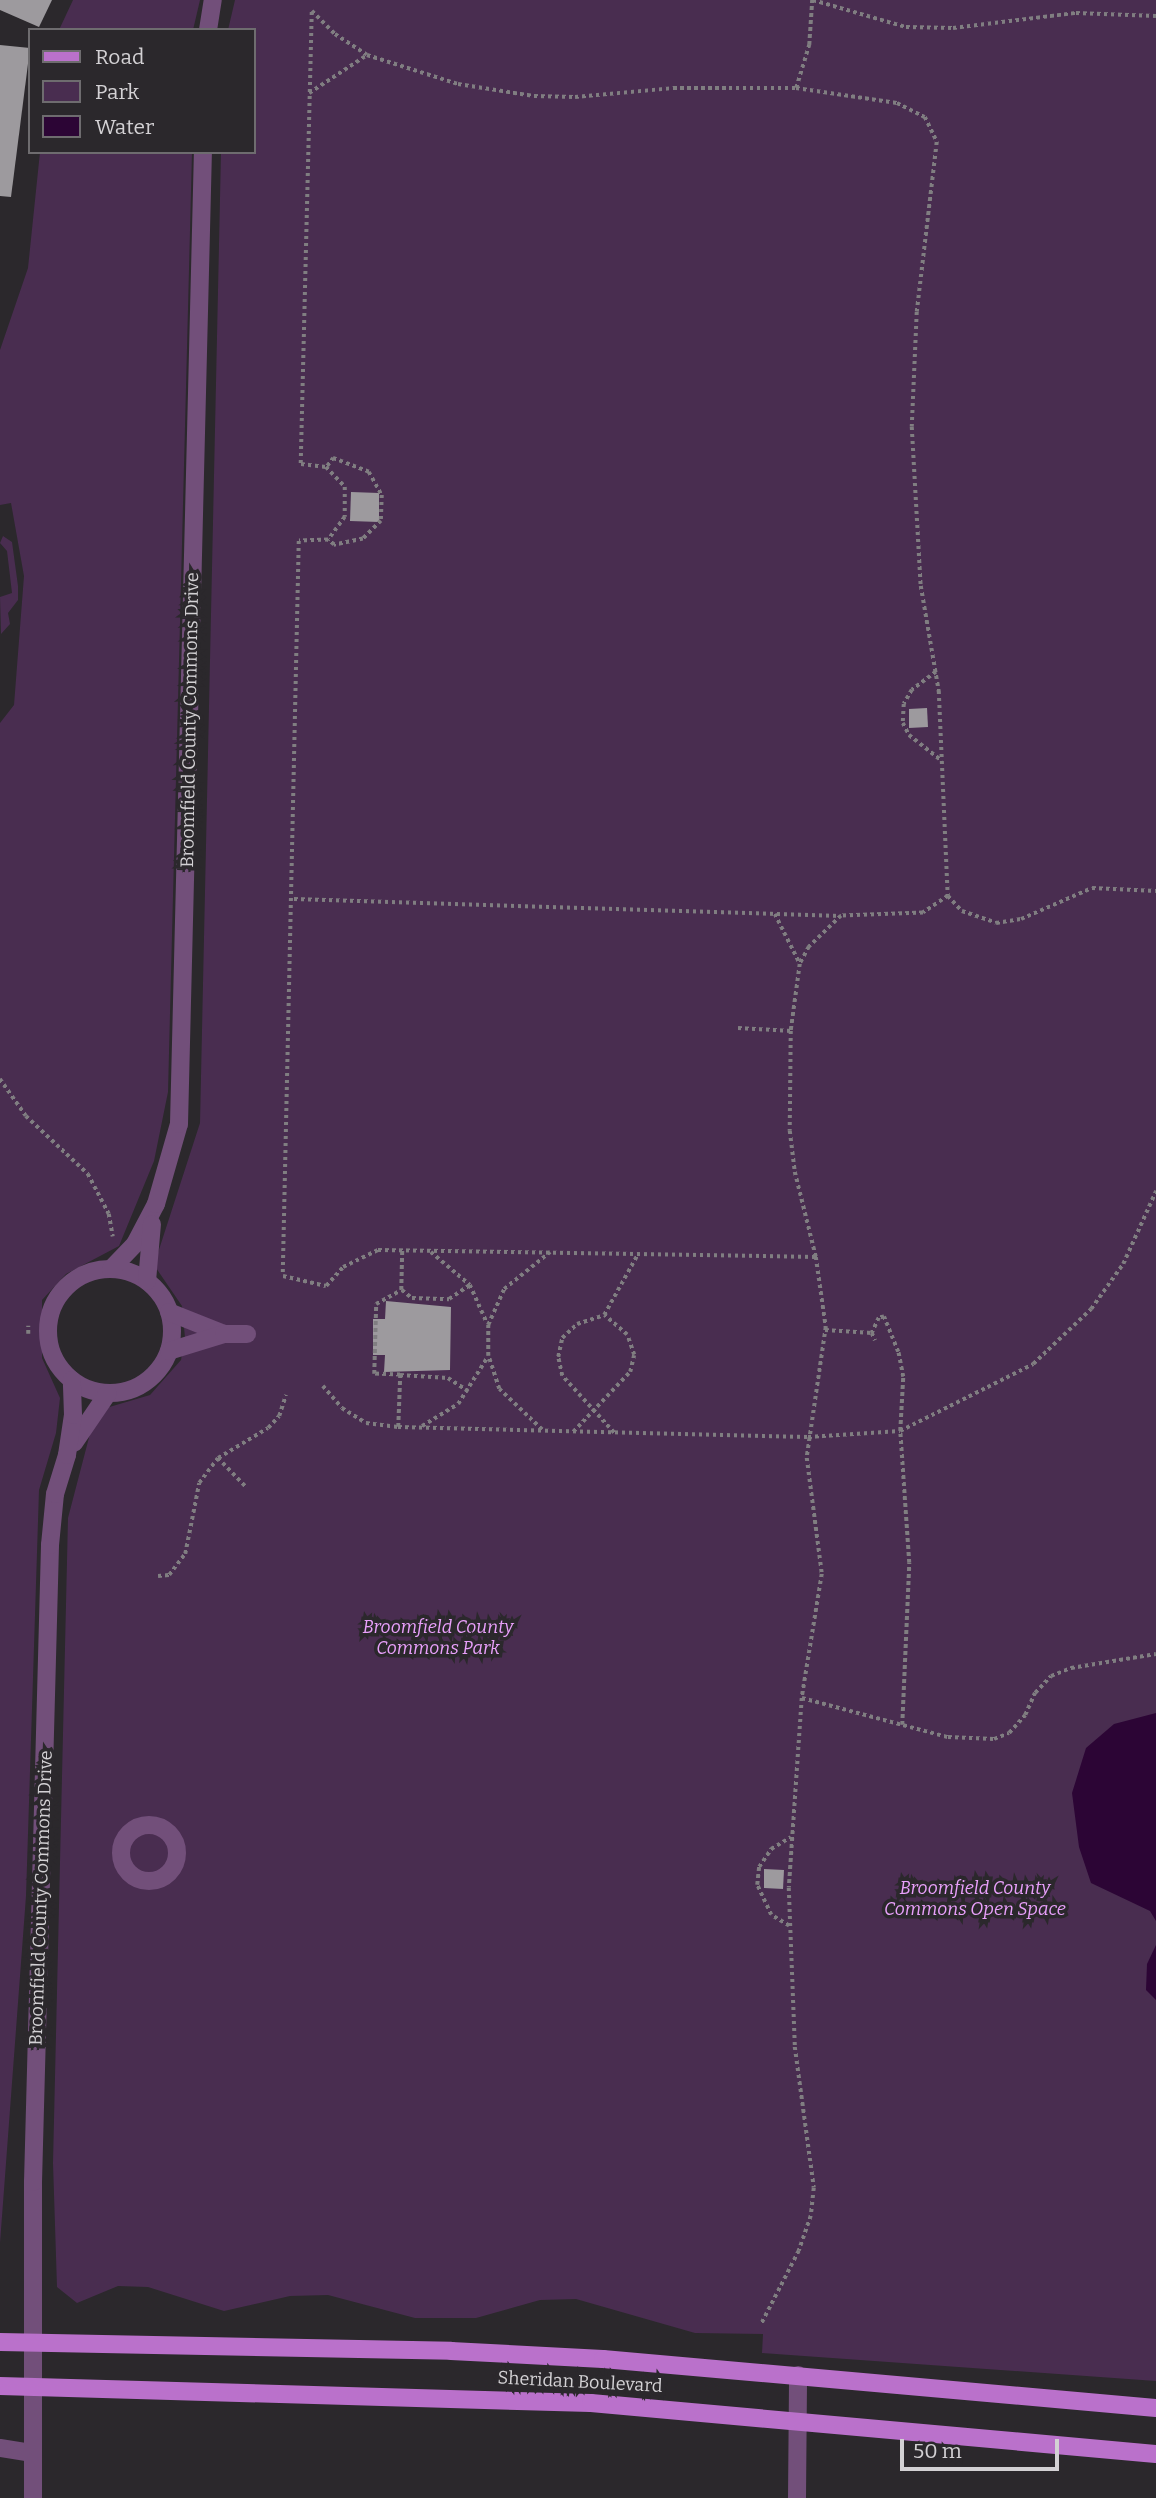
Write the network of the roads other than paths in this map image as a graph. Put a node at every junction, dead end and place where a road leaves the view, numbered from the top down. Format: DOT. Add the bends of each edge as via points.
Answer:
graph roads {
  1 [pos="213,0"];
  2 [pos="208,28"];
  3 [pos="203,154"];
  4 [pos="156,1204"];
  5 [pos="111,1269"];
  6 [pos="148,1281"];
  7 [pos="169,1312"];
  8 [pos="224,1334"];
  9 [pos="247,1334"];
  10 [pos="169,1351"];
  11 [pos="72,1380"];
  12 [pos="108,1393"];
  13 [pos="67,1455"];
  14 [pos="0,2342"];
  15 [pos="30,2343"];
  16 [pos="798,2375"];
  17 [pos="0,2386"];
  18 [pos="30,2387"];
  19 [pos="1156,2408"];
  20 [pos="797,2420"];
  21 [pos="0,2448"];
  22 [pos="33,2453"];
  23 [pos="1156,2454"];
  24 [pos="33,2498"];
  25 [pos="797,2498"];
  1 -- 2 [label="street"];
  3 -- 4 [label="street, Broomfield County Commons Drive" via="182,1080 177,1136"];
  4 -- 5 [label="street, Broomfield County Commons Drive" via="135,1244"];
  4 -- 6 [label="street"];
  5 -- 6 [label="street"];
  5 -- 11 [label="street" via="81,1276 54,1305 49,1343 59,1366"];
  6 -- 7 [label="street"];
  7 -- 8 [label="street"];
  7 -- 10 [label="street" via="173,1333"];
  8 -- 9 [label="street"];
  8 -- 10 [label="street"];
  10 -- 12 [label="street" via="151,1378 128,1391"];
  11 -- 12 [label="street" via="89,1390"];
  11 -- 13 [label="street, Broomfield County Commons Drive"];
  12 -- 13 [label="street, Broomfield County Commons Drive"];
  13 -- 15 [label="street, Broomfield County Commons Drive" via="55,1494 50,1545"];
  14 -- 15 [label="main road, Sheridan Boulevard"];
  15 -- 16 [label="main road, Sheridan Boulevard" via="450,2351"];
  15 -- 18 [label="street, Broomfield County Commons Drive"];
  16 -- 19 [label="main road, Sheridan Boulevard"];
  16 -- 20 [label="street"];
  17 -- 18 [label="main road, Sheridan Boulevard"];
  18 -- 20 [label="main road, Sheridan Boulevard" via="460,2396"];
  18 -- 22 [label="street, Broomfield County Commons Drive"];
  20 -- 23 [label="main road, Sheridan Boulevard"];
  20 -- 25 [label="street"];
  21 -- 22 [label="street"];
  22 -- 24 [label="street, Broomfield County Commons Drive"];
}
